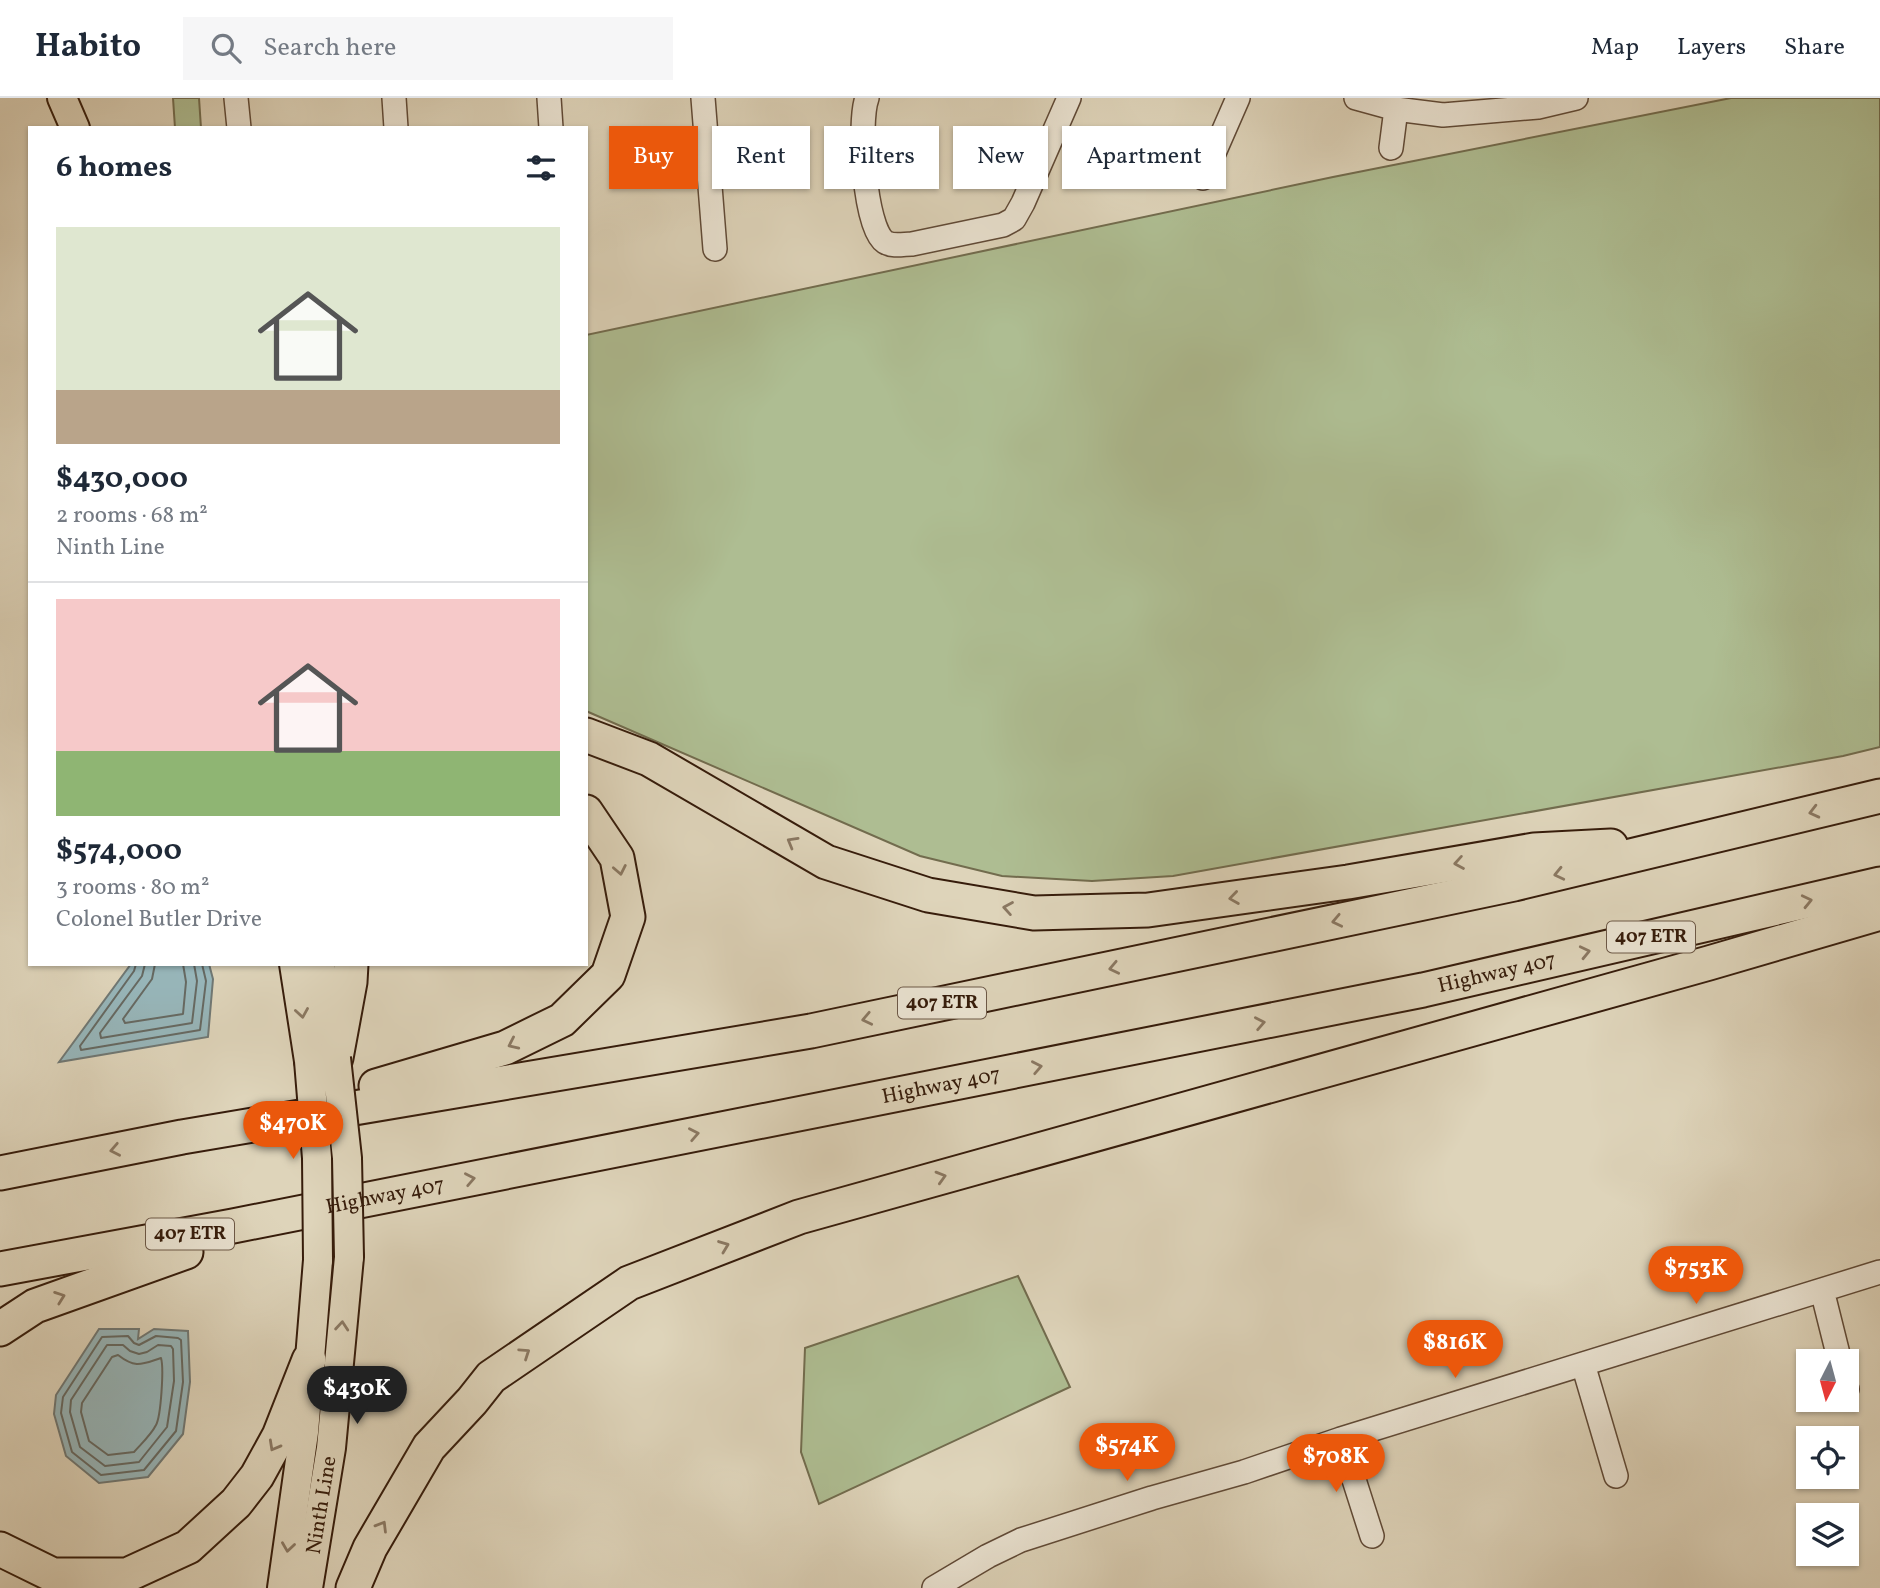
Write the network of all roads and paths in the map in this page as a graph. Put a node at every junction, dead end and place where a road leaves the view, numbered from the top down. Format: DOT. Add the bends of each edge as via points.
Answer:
graph roads {
  1 [pos="62,98"];
  2 [pos="236,98"];
  3 [pos="394,98"];
  4 [pos="549,98"];
  5 [pos="703,98"];
  6 [pos="867,98"];
  7 [pos="1069,98"];
  8 [pos="1238,98"];
  9 [pos="1356,98"];
  10 [pos="1576,98"];
  11 [pos="1396,109"];
  12 [pos="74,126"];
  13 [pos="239,126"];
  14 [pos="396,126"];
  15 [pos="551,126"];
  16 [pos="1226,126"];
  17 [pos="1391,148"];
  18 [pos="715,249"];
  19 [pos="588,736"];
  20 [pos="1880,796"];
  21 [pos="588,815"];
  22 [pos="1697,841"];
  23 [pos="1880,884"];
  24 [pos="1880,913"];
  25 [pos="295,966"];
  26 [pos="320,966"];
  27 [pos="351,966"];
  28 [pos="323,1059"];
  29 [pos="182,1137"];
  30 [pos="0,1172"];
  31 [pos="379,1197"];
  32 [pos="0,1269"];
  33 [pos="1880,1272"];
  34 [pos="1822,1290"];
  35 [pos="0,1329"];
  36 [pos="1837,1349"];
  37 [pos="309,1360"];
  38 [pos="1583,1364"];
  39 [pos="1341,1439"];
  40 [pos="1616,1476"];
  41 [pos="1372,1536"];
  42 [pos="0,1549"];
  43 [pos="938,1587"];
  44 [pos="282,1588"];
  45 [pos="309,1588"];
  46 [pos="353,1588"];
  1 -- 12 [label="main road"];
  2 -- 13 [label="street"];
  3 -- 14 [label="street"];
  4 -- 15 [label="street"];
  5 -- 18 [label="street"];
  6 -- 7 [label="street" via="862,122 872,221 878,235 897,245 1014,219"];
  8 -- 16 [label="street"];
  9 -- 11 [label="street"];
  10 -- 11 [label="street" via="1538,107 1443,115"];
  11 -- 17 [label="street"];
  22 -- 19 [label="highway, one-way" via="1534,850 1148,910 1034,913 928,895 826,862 649,758"];
  20 -- 22 [label="highway, 407 ETR, one-way"];
  21 -- 29 [label="highway, one-way" via="617,858 628,917 608,975 562,1020 505,1048 259,1120"];
  22 -- 29 [label="highway, 407 ETR, one-way" via="1514,884 811,1031"];
  31 -- 23 [label="highway, Highway 407 / 407 ETR, one-way" via="1423,990"];
  46 -- 24 [label="highway, one-way" via="370,1548 429,1447 491,1377 629,1283 799,1217"];
  25 -- 28 [label="main road, Ninth Line, one-way"];
  26 -- 28 [label="main road, Ninth Line"];
  27 -- 28 [label="highway"];
  28 -- 37 [label="main road, Ninth Line, bridge" via="317,1158 318,1260"];
  45 -- 28 [label="main road, Ninth Line, one-way, bridge" via="331,1448 349,1257 347,1158"];
  29 -- 30 [label="highway, 407 ETR, one-way"];
  31 -- 32 [label="highway, Highway 407 / 407 ETR"];
  35 -- 31 [label="highway, one-way" via="35,1306 178,1254 254,1239"];
  33 -- 34 [label="street"];
  34 -- 36 [label="street"];
  34 -- 38 [label="street"];
  37 -- 42 [label="highway, one-way" via="279,1436 257,1476 236,1503 188,1547 127,1575 53,1575"];
  37 -- 44 [label="main road, Ninth Line, one-way" via="304,1432"];
  38 -- 39 [label="street"];
  38 -- 40 [label="street"];
  39 -- 41 [label="street"];
  39 -- 43 [label="street" via="1021,1540"];
}
